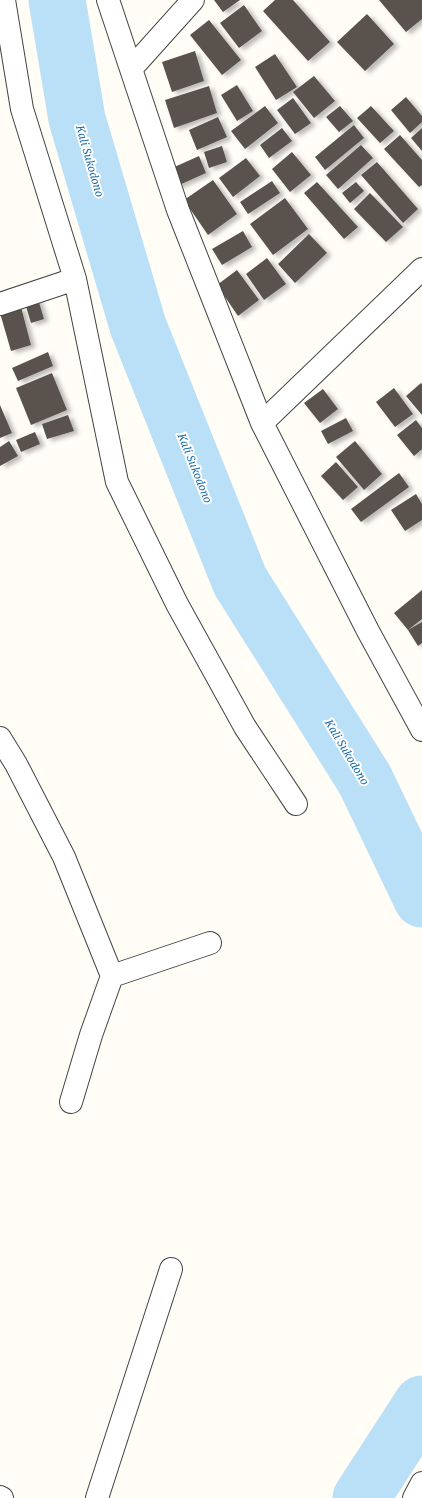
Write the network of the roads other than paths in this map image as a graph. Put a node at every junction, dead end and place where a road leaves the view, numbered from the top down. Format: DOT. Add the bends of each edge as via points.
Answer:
graph roads {
  1 [pos="4,0"];
  2 [pos="108,0"];
  3 [pos="193,0"];
  4 [pos="131,69"];
  5 [pos="422,269"];
  6 [pos="75,279"];
  7 [pos="0,304"];
  8 [pos="262,424"];
  9 [pos="422,730"];
  10 [pos="0,738"];
  11 [pos="296,804"];
  12 [pos="210,943"];
  13 [pos="112,976"];
  14 [pos="71,1102"];
  15 [pos="171,1269"];
  16 [pos="422,1483"];
  17 [pos="97,1498"];
  18 [pos="414,1498"];
  1 -- 6 [label="street" via="22,109"];
  2 -- 4 [label="street"];
  3 -- 4 [label="street"];
  4 -- 8 [label="street" via="178,210"];
  5 -- 8 [label="street"];
  6 -- 7 [label="street"];
  6 -- 11 [label="street" via="117,482 181,611 245,727"];
  8 -- 9 [label="street"];
  10 -- 13 [label="street" via="64,857"];
  12 -- 13 [label="street"];
  13 -- 14 [label="street"];
  15 -- 17 [label="street"];
  16 -- 18 [label="street"];
}
